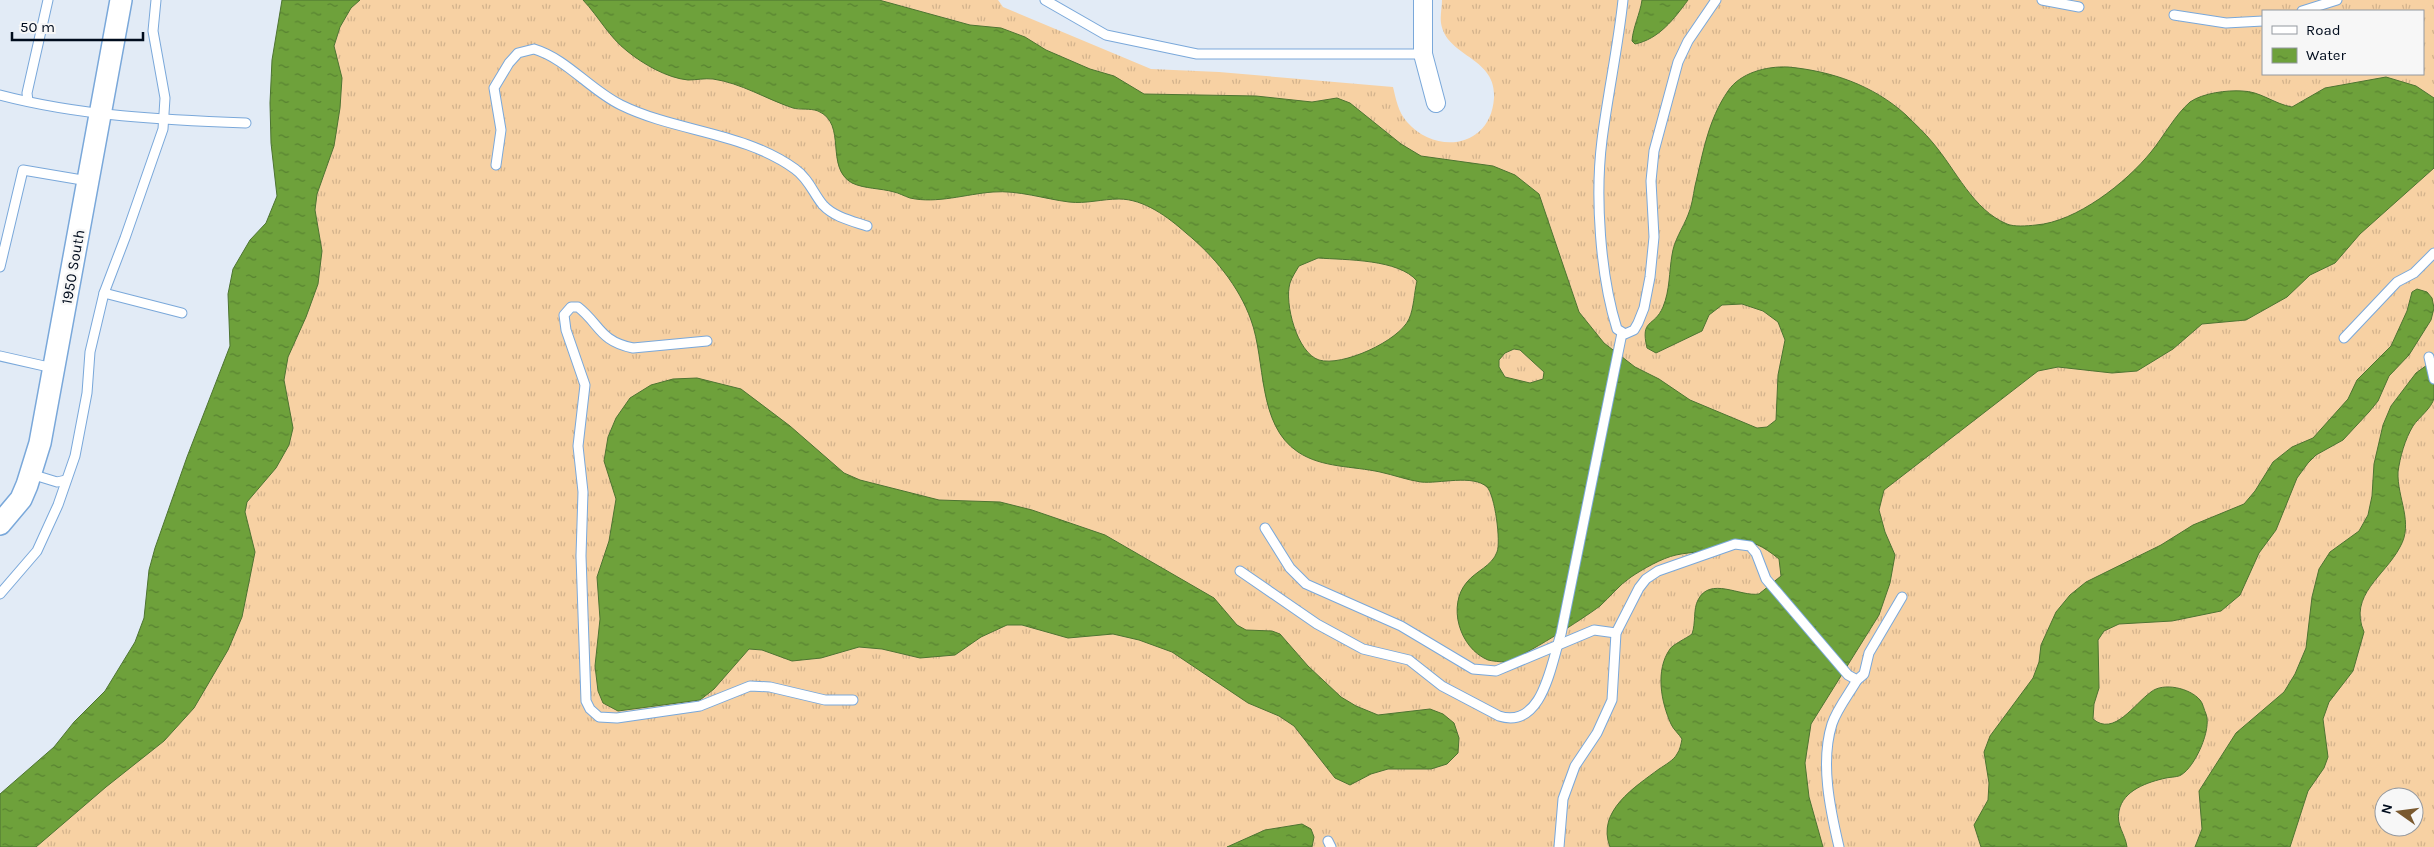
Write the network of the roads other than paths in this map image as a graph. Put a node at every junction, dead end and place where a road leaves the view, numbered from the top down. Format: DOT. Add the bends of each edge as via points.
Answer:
graph roads {
  1 [pos="48,0"];
  2 [pos="121,0"];
  3 [pos="156,0"];
  4 [pos="1045,0"];
  5 [pos="1422,0"];
  6 [pos="1623,0"];
  7 [pos="1716,0"];
  8 [pos="2042,0"];
  9 [pos="2337,0"];
  10 [pos="2079,8"];
  11 [pos="2305,10"];
  12 [pos="2174,15"];
  13 [pos="2262,21"];
  14 [pos="1424,54"];
  15 [pos="0,95"];
  16 [pos="28,101"];
  17 [pos="1436,102"];
  18 [pos="101,113"];
  19 [pos="164,120"];
  20 [pos="246,123"];
  21 [pos="496,164"];
  22 [pos="88,181"];
  23 [pos="867,226"];
  24 [pos="2434,253"];
  25 [pos="0,267"];
  26 [pos="104,293"];
  27 [pos="182,313"];
  28 [pos="1622,333"];
  29 [pos="2344,338"];
  30 [pos="707,341"];
  31 [pos="0,356"];
  32 [pos="2428,357"];
  33 [pos="54,368"];
  34 [pos="2434,379"];
  35 [pos="31,474"];
  36 [pos="66,480"];
  37 [pos="0,524"];
  38 [pos="1265,528"];
  39 [pos="1240,571"];
  40 [pos="0,594"];
  41 [pos="1902,597"];
  42 [pos="1616,633"];
  43 [pos="1558,644"];
  44 [pos="1857,680"];
  45 [pos="853,700"];
  46 [pos="1559,847"];
  47 [pos="1839,847"];
  1 -- 16 [label="lane" via="27,93"];
  2 -- 18 [label="street, 1950 South"];
  3 -- 19 [label="lane" via="153,31 165,98"];
  4 -- 14 [label="lane" via="1106,36 1197,54"];
  5 -- 14 [label="street"];
  6 -- 28 [label="lane" via="1599,183 1608,296 1617,329"];
  7 -- 28 [label="lane" via="1678,62 1654,151 1651,181 1653,251 1644,308 1634,330 1629,334"];
  8 -- 10 [label="lane"];
  9 -- 11 [label="lane"];
  12 -- 13 [label="lane" via="2226,23"];
  14 -- 17 [label="street"];
  15 -- 16 [label="lane"];
  16 -- 18 [label="lane"];
  18 -- 19 [label="lane"];
  18 -- 22 [label="street, 1950 South"];
  19 -- 20 [label="lane"];
  19 -- 26 [label="lane"];
  21 -- 23 [label="lane" via="501,130 494,88 518,53 534,49 559,62 621,105 748,145 795,168 814,189 822,204 833,213"];
  22 -- 25 [label="lane" via="23,170"];
  22 -- 33 [label="street, 1950 South"];
  24 -- 29 [label="lane" via="2414,273 2397,282"];
  26 -- 27 [label="lane"];
  26 -- 36 [label="lane" via="90,352 87,393 75,456"];
  28 -- 43 [label="lane"];
  30 -- 45 [label="lane" via="633,348 605,336 578,307 570,307 564,315 585,385 578,446 583,492 581,556 586,701 599,717 617,718 700,706 750,686 770,687 825,700"];
  31 -- 33 [label="lane"];
  32 -- 34 [label="lane"];
  33 -- 35 [label="street, 1950 South"];
  35 -- 36 [label="lane" via="57,482"];
  35 -- 37 [label="street, 1950 South" via="20,499"];
  36 -- 40 [label="lane" via="37,551"];
  38 -- 43 [label="lane" via="1290,568 1306,584 1401,626 1474,669 1496,671"];
  39 -- 43 [label="lane" via="1317,624 1363,649 1408,660 1442,686 1508,719 1524,716 1532,710 1554,662"];
  41 -- 44 [label="lane" via="1869,653 1864,674"];
  42 -- 43 [label="lane" via="1594,630"];
  42 -- 44 [label="lane" via="1646,579 1667,566 1736,544 1746,544 1756,553 1766,580 1848,675"];
  42 -- 46 [label="lane" via="1612,700 1597,734 1576,766 1564,799"];
  44 -- 47 [label="lane" via="1832,722 1827,743 1828,782"];
}
